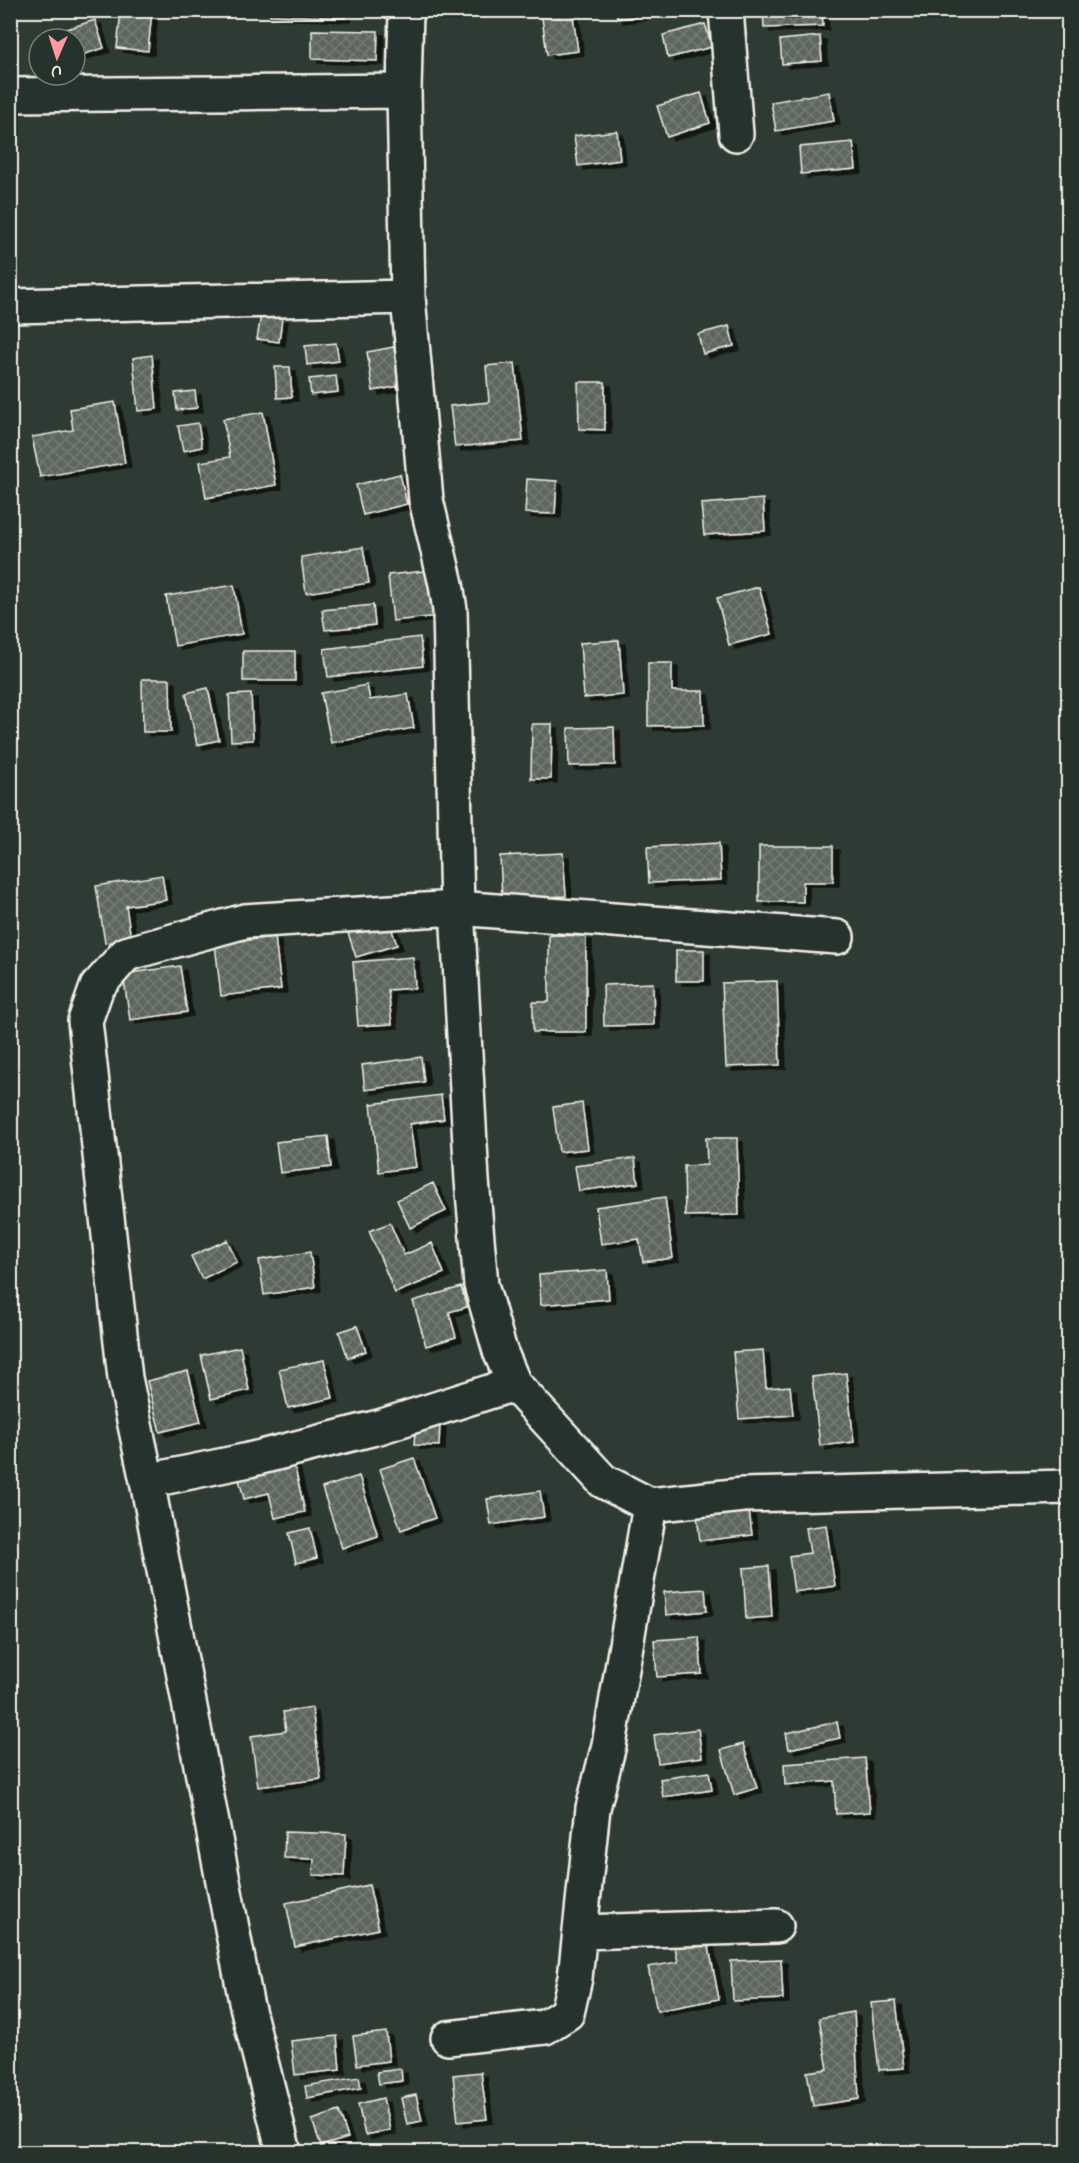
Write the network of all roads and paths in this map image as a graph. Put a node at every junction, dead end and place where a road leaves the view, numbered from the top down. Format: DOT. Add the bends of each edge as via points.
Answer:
graph roads {
  1 [pos="406,10"];
  2 [pos="726,10"];
  3 [pos="404,92"];
  4 [pos="10,95"];
  5 [pos="736,134"];
  6 [pos="408,297"];
  7 [pos="10,306"];
  8 [pos="457,908"];
  9 [pos="837,937"];
  10 [pos="514,1384"];
  11 [pos="147,1481"];
  12 [pos="1068,1486"];
  13 [pos="650,1505"];
  14 [pos="776,1926"];
  15 [pos="580,1932"];
  16 [pos="448,2038"];
  17 [pos="284,2152"];
  1 -- 3 [label="street"];
  2 -- 5 [label="street"];
  3 -- 4 [label="street"];
  3 -- 6 [label="street"];
  6 -- 7 [label="street"];
  6 -- 8 [label="street" via="426,500 450,610"];
  8 -- 9 [label="street"];
  8 -- 10 [label="street" via="481,1285"];
  8 -- 11 [label="street" via="245,921 126,954 97,987 85,1021 125,1378"];
  10 -- 11 [label="street" via="379,1427 249,1461"];
  10 -- 13 [label="street" via="603,1481"];
  11 -- 17 [label="street" via="246,2002"];
  12 -- 13 [label="street" via="743,1495"];
  13 -- 15 [label="street" via="609,1745 593,1808"];
  14 -- 15 [label="street"];
  15 -- 16 [label="street" via="567,2013 544,2027"];
}
